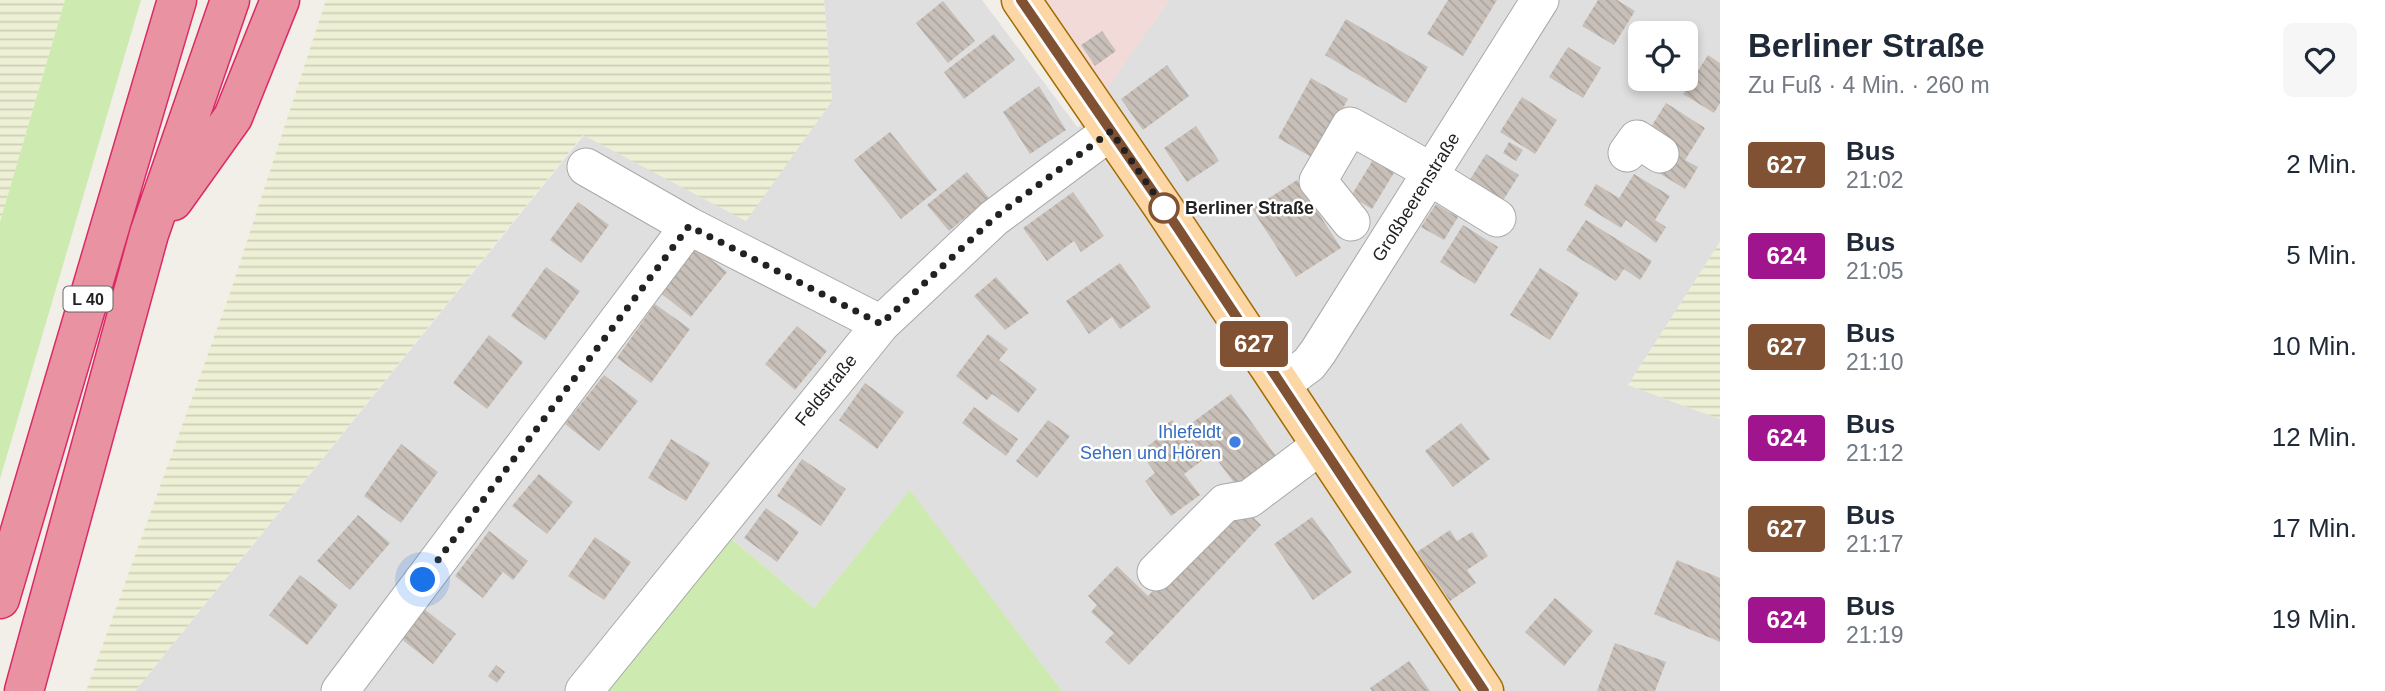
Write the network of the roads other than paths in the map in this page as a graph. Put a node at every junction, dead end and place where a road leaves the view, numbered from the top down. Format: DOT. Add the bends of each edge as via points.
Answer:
graph roads {
  1 [pos="177,0"];
  2 [pos="230,0"];
  3 [pos="280,0"];
  4 [pos="1021,0"];
  5 [pos="1540,0"];
  6 [pos="1111,131"];
  7 [pos="586,167"];
  8 [pos="1431,174"];
  9 [pos="1497,218"];
  10 [pos="1351,222"];
  11 [pos="689,226"];
  12 [pos="149,234"];
  13 [pos="881,324"];
  14 [pos="1281,385"];
  15 [pos="1321,445"];
  16 [pos="1156,572"];
  17 [pos="0,599"];
  18 [pos="24,691"];
  19 [pos="340,691"];
  20 [pos="584,691"];
  21 [pos="1484,691"];
  1 -- 17 [label="highway, L 40"];
  2 -- 12 [label="highway, L 40"];
  3 -- 12 [label="highway" via="233,117"];
  4 -- 6 [label="main road"];
  5 -- 8 [label="street, Großbeerenstraße"];
  6 -- 13 [label="street, Feldstraße" via="994,218"];
  6 -- 14 [label="main road"];
  7 -- 11 [label="street"];
  8 -- 9 [label="street"];
  8 -- 10 [label="street" via="1350,126 1318,181"];
  8 -- 14 [label="street, Großbeerenstraße" via="1318,352"];
  11 -- 13 [label="street"];
  11 -- 19 [label="street"];
  12 -- 18 [label="highway, L 40"];
  13 -- 20 [label="street, Feldstraße"];
  14 -- 15 [label="main road"];
  15 -- 16 [label="street" via="1249,499 1225,503"];
  15 -- 21 [label="main road"];
}
